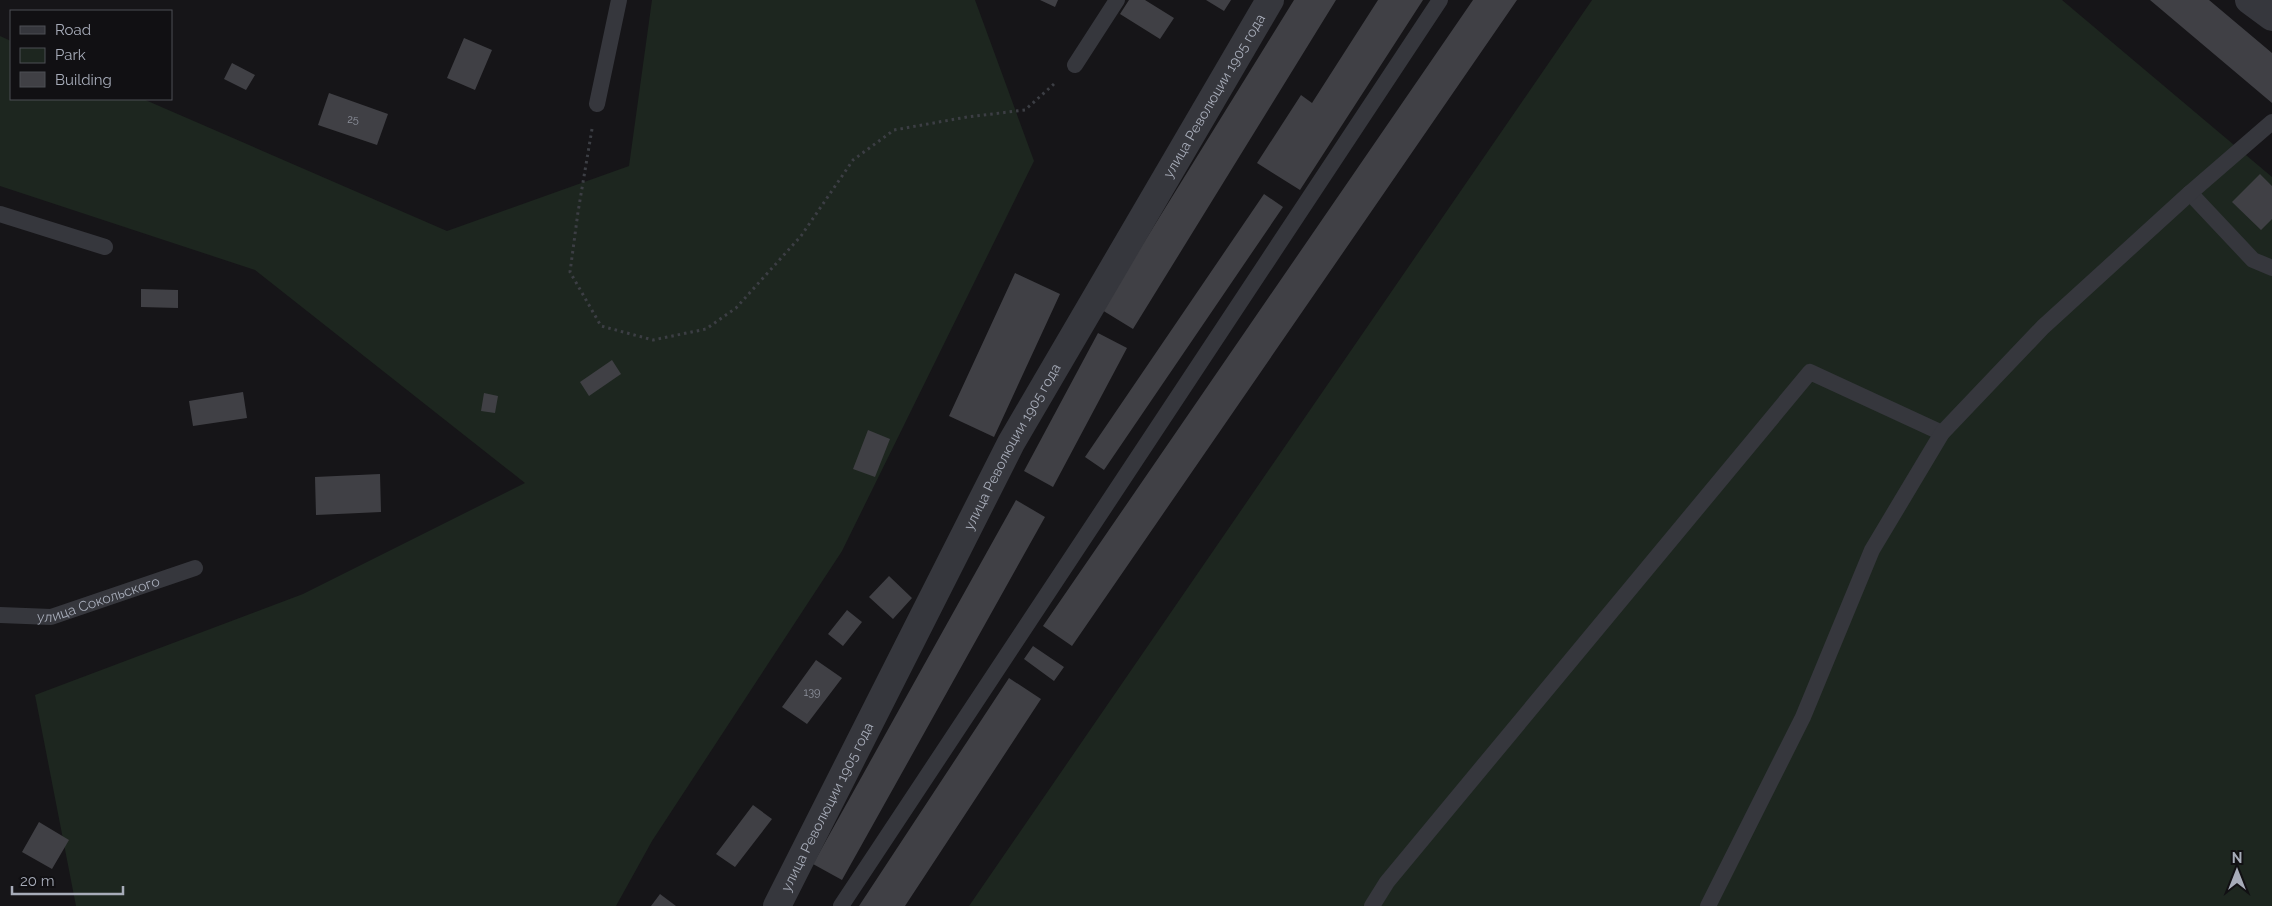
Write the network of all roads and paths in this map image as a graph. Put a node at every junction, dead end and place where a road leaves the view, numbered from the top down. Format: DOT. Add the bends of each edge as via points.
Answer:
graph roads {
  1 [pos="619,0"];
  2 [pos="1117,0"];
  3 [pos="1270,0"];
  4 [pos="1440,0"];
  5 [pos="2249,0"];
  6 [pos="2272,17"];
  7 [pos="1075,65"];
  8 [pos="597,104"];
  9 [pos="2272,122"];
  10 [pos="2190,193"];
  11 [pos="0,214"];
  12 [pos="105,247"];
  13 [pos="2272,268"];
  14 [pos="1942,433"];
  15 [pos="195,568"];
  16 [pos="0,615"];
  17 [pos="777,906"];
  18 [pos="841,906"];
  19 [pos="1372,906"];
  20 [pos="1708,906"];
  1 -- 8 [label="lane"];
  2 -- 7 [label="lane"];
  3 -- 17 [label="street, улица Революции 1905 года" via="1011,443"];
  4 -- 18 [label="lane"];
  5 -- 6 [label="street"];
  7 -- 8 [label="path" via="1025,110 894,130 853,160 801,236 736,308 706,329 653,340 601,326 570,272"];
  9 -- 10 [label="lane"];
  10 -- 13 [label="lane" via="2253,260"];
  10 -- 14 [label="lane" via="2043,327"];
  11 -- 12 [label="lane"];
  14 -- 19 [label="lane" via="1810,372 1386,882"];
  14 -- 20 [label="lane" via="1872,550 1803,717"];
  15 -- 16 [label="lane, улица Сокольского" via="51,617"];
}
